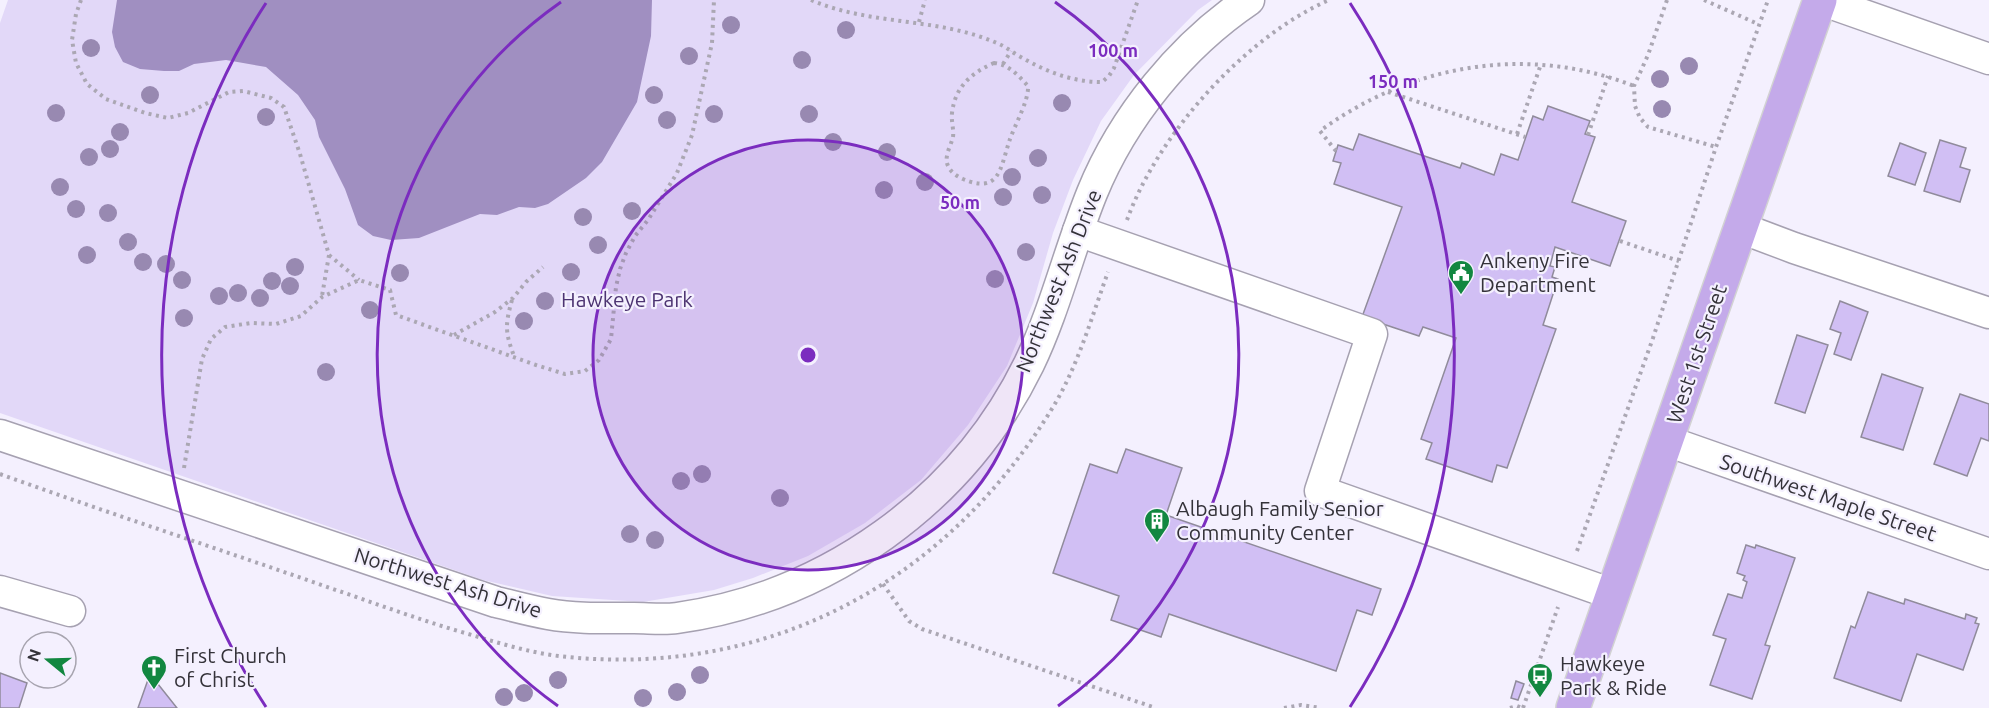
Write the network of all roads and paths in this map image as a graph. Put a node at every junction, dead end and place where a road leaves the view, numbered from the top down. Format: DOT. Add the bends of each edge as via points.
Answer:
graph roads {
  1 [pos="81,0"];
  2 [pos="714,0"];
  3 [pos="811,0"];
  4 [pos="926,0"];
  5 [pos="1138,0"];
  6 [pos="1249,0"];
  7 [pos="1329,0"];
  8 [pos="1667,0"];
  9 [pos="1704,0"];
  10 [pos="1768,0"];
  11 [pos="1821,0"];
  12 [pos="1321,2"];
  13 [pos="919,22"];
  14 [pos="1758,24"];
  15 [pos="1011,51"];
  16 [pos="1989,59"];
  17 [pos="1002,64"];
  18 [pos="1541,64"];
  19 [pos="1608,76"];
  20 [pos="1634,86"];
  21 [pos="1387,91"];
  22 [pos="1517,135"];
  23 [pos="1588,135"];
  24 [pos="1525,137"];
  25 [pos="1716,147"];
  26 [pos="1336,151"];
  27 [pos="1741,228"];
  28 [pos="1078,231"];
  29 [pos="1620,242"];
  30 [pos="1118,245"];
  31 [pos="329,255"];
  32 [pos="1679,261"];
  33 [pos="543,267"];
  34 [pos="359,280"];
  35 [pos="321,297"];
  36 [pos="513,298"];
  37 [pos="1989,313"];
  38 [pos="453,335"];
  39 [pos="514,357"];
  40 [pos="0,435"];
  41 [pos="1667,441"];
  42 [pos="0,474"];
  43 [pos="175,495"];
  44 [pos="163,531"];
  45 [pos="1989,554"];
  46 [pos="1567,579"];
  47 [pos="883,584"];
  48 [pos="0,591"];
  49 [pos="1612,594"];
  50 [pos="70,611"];
  51 [pos="1156,708"];
  52 [pos="1284,708"];
  53 [pos="1321,708"];
  54 [pos="1510,708"];
  55 [pos="1522,708"];
  56 [pos="1574,708"];
  1 -- 31 [label="path" via="72,40 76,63 87,84 106,99 168,118 188,114 230,92 270,98 284,107"];
  2 -- 39 [label="path" via="712,43 692,135 677,173 634,236 620,269 611,339 599,360 585,371 565,374"];
  3 -- 13 [label="path" via="864,16"];
  4 -- 13 [label="path"];
  5 -- 15 [label="path" via="1114,68 1101,82 1066,78"];
  6 -- 28 [label="street, Northwest Ash Drive" via="1191,48 1152,92 1119,141"];
  7 -- 12 [label="path"];
  8 -- 20 [label="path"];
  9 -- 14 [label="path"];
  10 -- 14 [label="path"];
  11 -- 16 [label="street"];
  11 -- 27 [label="main road, West 1st Street"];
  12 -- 30 [label="path" via="1272,34 1222,75 1191,111 1147,176"];
  13 -- 15 [label="path" via="1000,44"];
  14 -- 25 [label="path"];
  15 -- 17 [label="path"];
  17 -- 17 [label="path" via="979,69 968,78 961,86 952,115 948,166 964,179 985,185 998,175 1028,93 1023,80"];
  18 -- 19 [label="path"];
  18 -- 21 [label="path" via="1447,70"];
  18 -- 22 [label="path"];
  19 -- 20 [label="path"];
  19 -- 23 [label="path"];
  20 -- 25 [label="path" via="1635,106 1648,127"];
  21 -- 22 [label="path"];
  21 -- 26 [label="path" via="1345,112 1320,131"];
  22 -- 24 [label="path"];
  25 -- 32 [label="path"];
  27 -- 37 [label="street"];
  27 -- 41 [label="main road, West 1st Street"];
  28 -- 30 [label="street"];
  28 -- 43 [label="street, Northwest Ash Drive" via="1029,364 1000,414 969,456 932,495 884,536 790,588 736,606 675,618 548,614 496,602"];
  29 -- 32 [label="path"];
  30 -- 46 [label="street" via="1372,334 1320,491"];
  30 -- 47 [label="path" via="1060,394 1026,449 965,521"];
  31 -- 34 [label="path"];
  31 -- 35 [label="path"];
  32 -- 46 [label="path"];
  33 -- 36 [label="path"];
  34 -- 35 [label="path"];
  34 -- 38 [label="path" via="390,290 396,315"];
  35 -- 43 [label="path" via="301,316 276,324 225,327 211,339 202,359 183,473"];
  36 -- 38 [label="path"];
  36 -- 39 [label="path" via="505,329"];
  38 -- 39 [label="path"];
  40 -- 43 [label="street, Northwest Ash Drive"];
  41 -- 45 [label="street, Southwest Maple Street"];
  41 -- 49 [label="main road, West 1st Street"];
  42 -- 44 [label="path"];
  43 -- 44 [label="path"];
  44 -- 47 [label="path" via="415,618 512,647 566,657 667,658 732,648 841,609"];
  46 -- 49 [label="street"];
  46 -- 55 [label="path"];
  47 -- 51 [label="path" via="909,621 922,629"];
  48 -- 50 [label="street"];
  49 -- 56 [label="main road, West 1st Street"];
  52 -- 53 [label="path"];
  54 -- 55 [label="path"];
}
